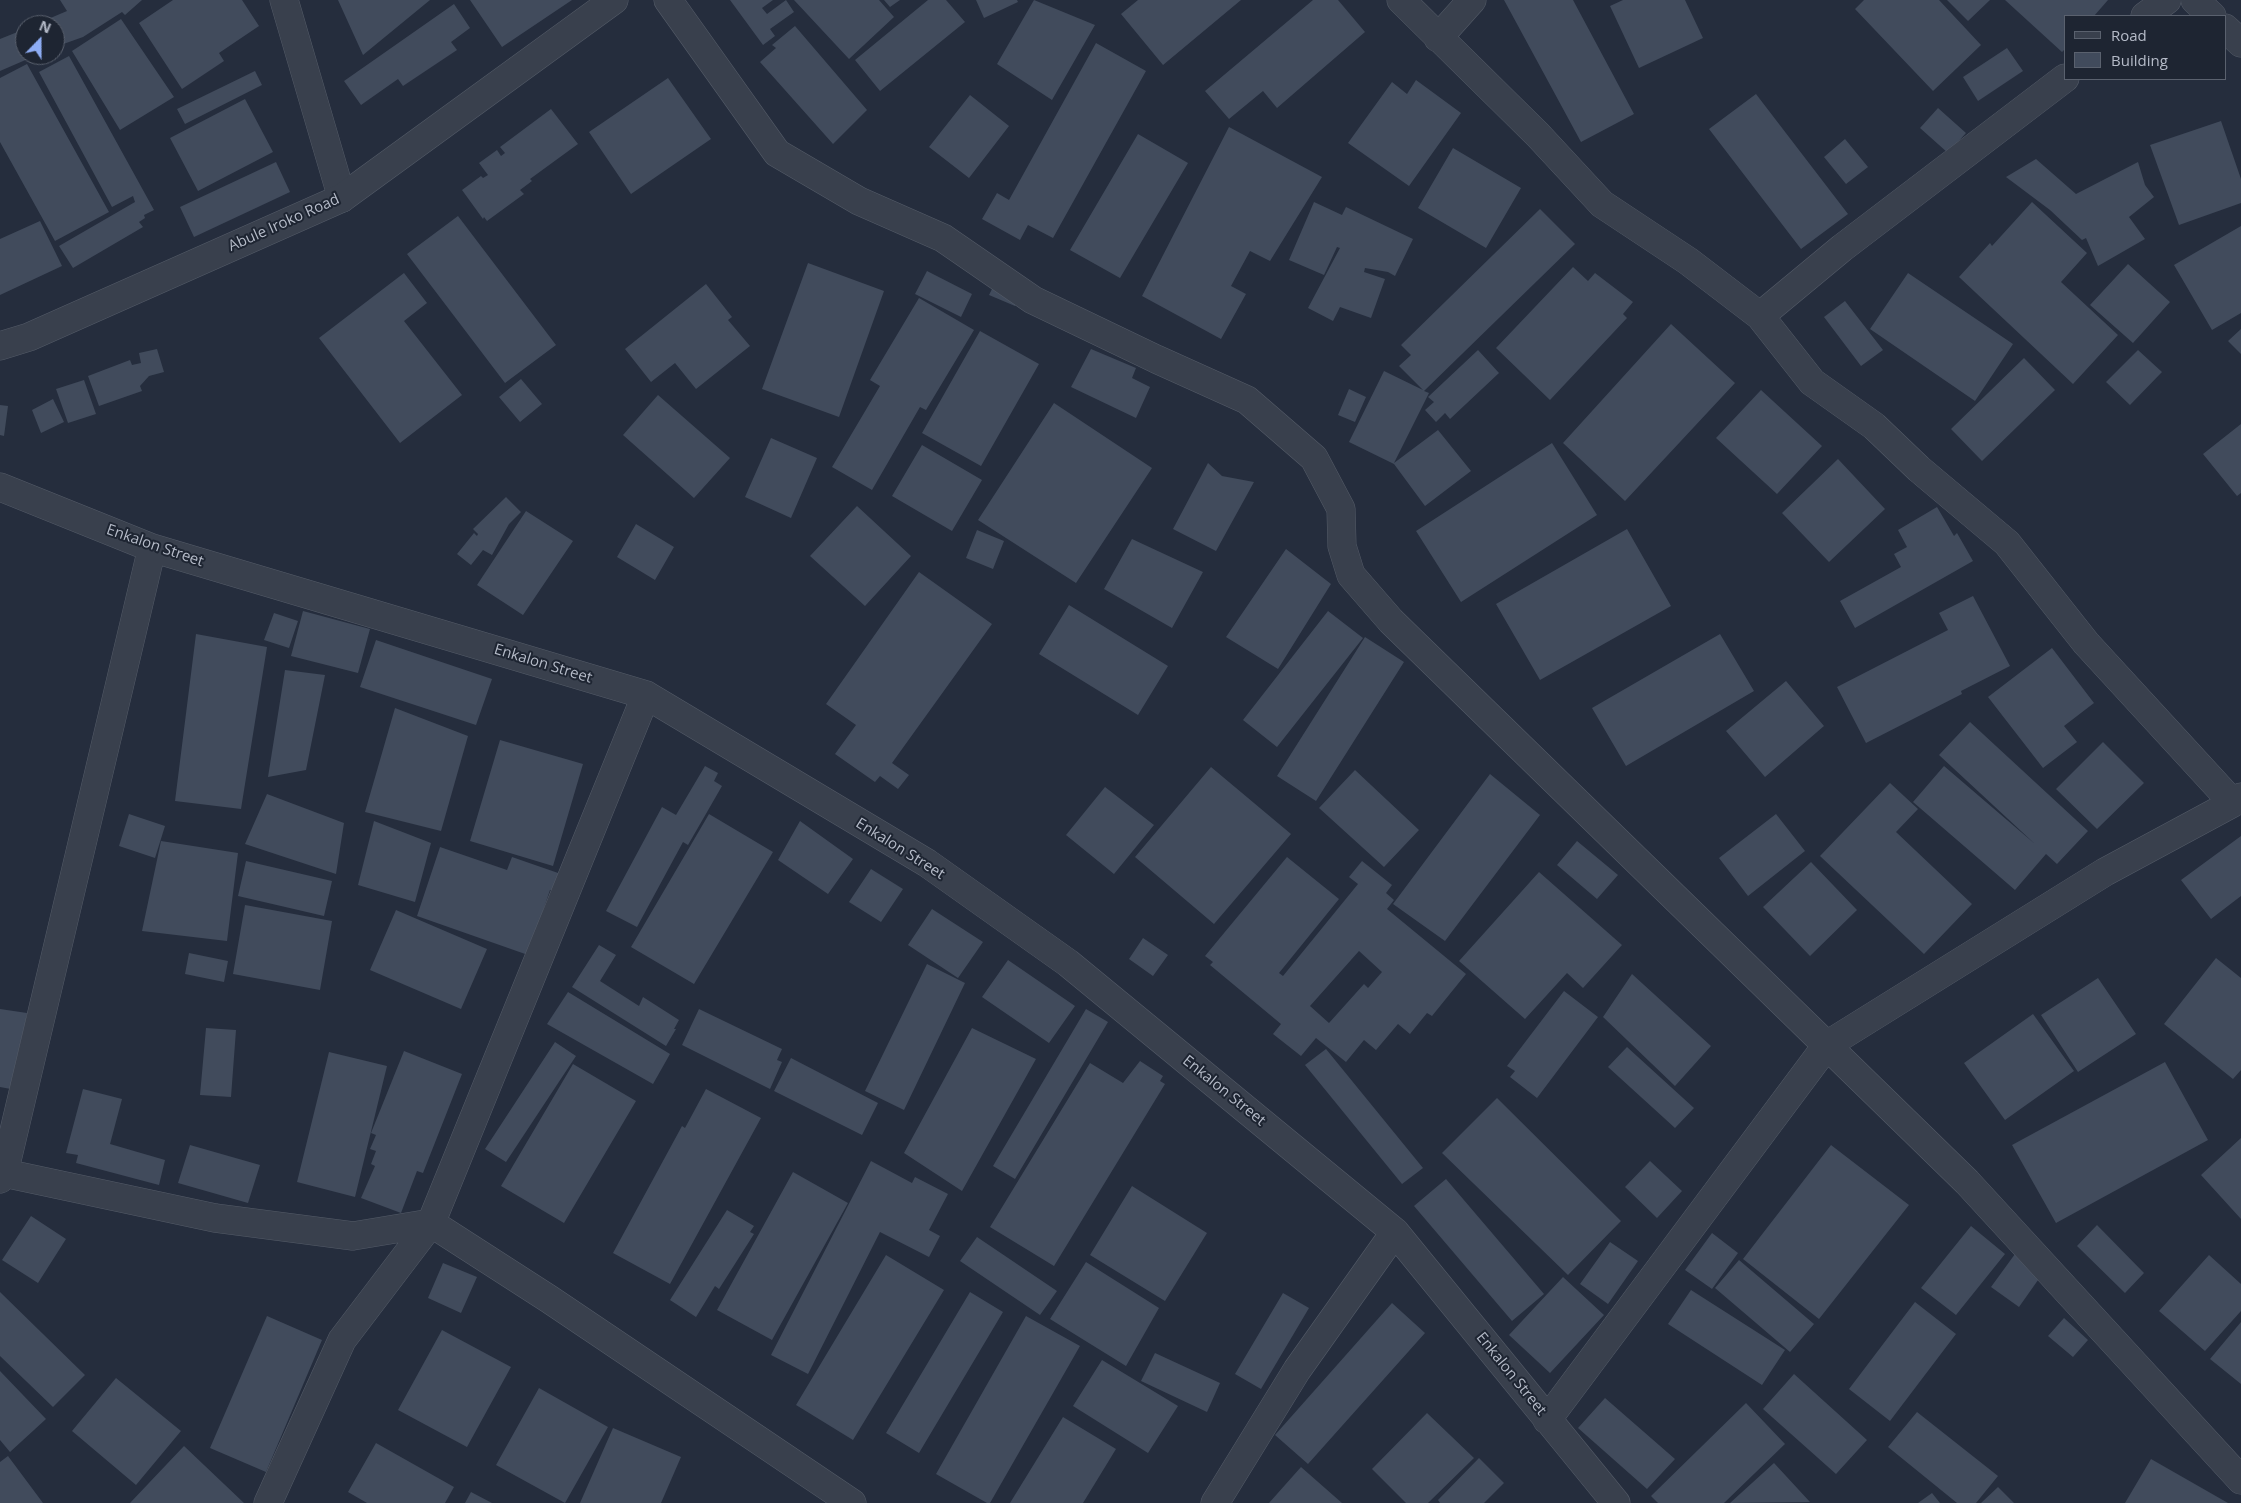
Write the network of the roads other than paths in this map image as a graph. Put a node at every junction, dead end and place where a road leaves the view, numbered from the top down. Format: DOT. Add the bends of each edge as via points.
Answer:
graph roads {
  1 [pos="284,0"];
  2 [pos="614,0"];
  3 [pos="668,0"];
  4 [pos="1401,0"];
  5 [pos="1472,0"];
  6 [pos="2167,0"];
  7 [pos="2194,0"];
  8 [pos="2146,15"];
  9 [pos="2211,15"];
  10 [pos="2226,29"];
  11 [pos="1438,38"];
  12 [pos="2241,43"];
  13 [pos="2064,79"];
  14 [pos="342,198"];
  15 [pos="1760,316"];
  16 [pos="0,346"];
  17 [pos="0,488"];
  18 [pos="152,548"];
  19 [pos="646,695"];
  20 [pos="2237,800"];
  21 [pos="1828,1045"];
  22 [pos="2,1176"];
  23 [pos="431,1222"];
  24 [pos="1396,1232"];
  25 [pos="1547,1420"];
  26 [pos="2241,1480"];
  27 [pos="268,1503"];
  28 [pos="852,1503"];
  29 [pos="1216,1503"];
  30 [pos="1616,1503"];
  1 -- 14 [label="street"];
  2 -- 14 [label="street, Abule Iroko Road"];
  3 -- 21 [label="street" via="776,153 858,201 943,238 1032,300 1247,400 1314,458 1342,509 1342,546 1351,575 1406,635"];
  4 -- 11 [label="street"];
  5 -- 11 [label="street"];
  6 -- 8 [label="street"];
  7 -- 9 [label="street"];
  10 -- 12 [label="street"];
  11 -- 15 [label="street" via="1538,135 1602,204 1688,261"];
  13 -- 15 [label="street" via="1842,248"];
  14 -- 16 [label="street, Abule Iroko Road" via="30,337"];
  15 -- 20 [label="street" via="1812,382 1874,426 1919,469 2007,543 2086,643"];
  17 -- 18 [label="street, Enkalon Street"];
  18 -- 19 [label="street, Enkalon Street"];
  18 -- 22 [label="street"];
  19 -- 23 [label="street"];
  19 -- 24 [label="street, Enkalon Street" via="927,863 1068,963"];
  20 -- 21 [label="street" via="2105,872"];
  21 -- 25 [label="street"];
  21 -- 26 [label="street" via="1966,1182"];
  22 -- 23 [label="street" via="215,1218 353,1236"];
  23 -- 27 [label="street" via="342,1340"];
  23 -- 28 [label="street"];
  24 -- 25 [label="street, Enkalon Street"];
  24 -- 29 [label="street" via="1297,1370"];
  25 -- 30 [label="street, Enkalon Street"];
}
